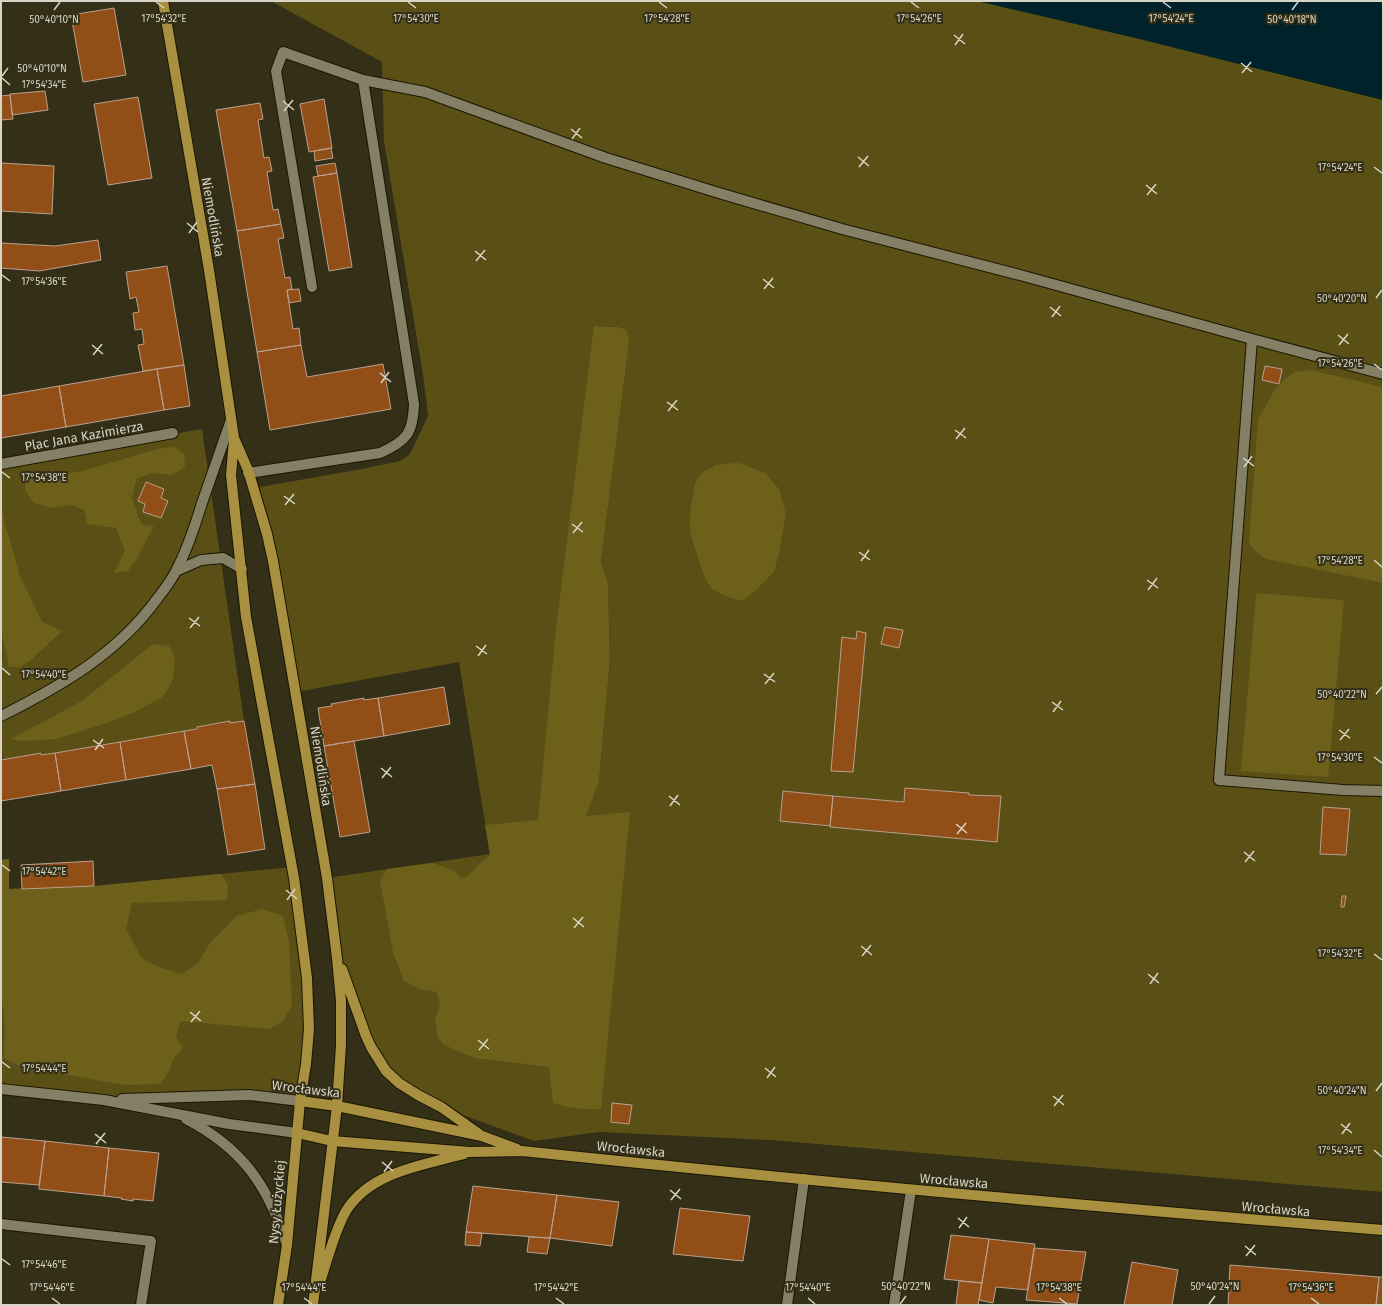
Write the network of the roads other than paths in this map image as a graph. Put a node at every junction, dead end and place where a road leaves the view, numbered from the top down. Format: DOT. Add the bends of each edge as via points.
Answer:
graph roads {
  1 [pos="163,1"];
  2 [pos="363,80"];
  3 [pos="312,287"];
  4 [pos="1252,340"];
  5 [pos="1383,374"];
  6 [pos="231,420"];
  7 [pos="172,434"];
  8 [pos="234,438"];
  9 [pos="1,464"];
  10 [pos="248,473"];
  11 [pos="242,569"];
  12 [pos="176,571"];
  13 [pos="1,716"];
  14 [pos="1383,791"];
  15 [pos="337,958"];
  16 [pos="1,1089"];
  17 [pos="104,1100"];
  18 [pos="300,1101"];
  19 [pos="337,1106"];
  20 [pos="175,1114"];
  21 [pos="297,1133"];
  22 [pos="482,1136"];
  23 [pos="332,1141"];
  24 [pos="522,1151"];
  25 [pos="470,1152"];
  26 [pos="804,1179"];
  27 [pos="911,1190"];
  28 [pos="1,1224"];
  29 [pos="1383,1230"];
  30 [pos="287,1245"];
  31 [pos="313,1304"];
  32 [pos="141,1305"];
  33 [pos="278,1305"];
  34 [pos="787,1305"];
  35 [pos="894,1305"];
  1 -- 6 [label="main road, Niemodlińska" via="209,270"];
  2 -- 3 [label="street" via="282,52 276,71"];
  2 -- 4 [label="street" via="426,92 606,158 834,227"];
  2 -- 10 [label="street" via="414,415 409,432 402,440 380,453"];
  4 -- 5 [label="street"];
  4 -- 14 [label="street" via="1219,780"];
  6 -- 8 [label="main road, Niemodlińska"];
  6 -- 12 [label="street"];
  7 -- 9 [label="street, Plac Jana Kazimierza"];
  8 -- 10 [label="main road, Niemodlińska"];
  8 -- 11 [label="main road, Niemodlińska" via="231,475"];
  10 -- 15 [label="main road, Niemodlińska" via="273,561 323,854"];
  11 -- 12 [label="street" via="223,558 201,560"];
  11 -- 18 [label="main road, Niemodlińska" via="246,617 294,878 307,978 308,1052"];
  12 -- 13 [label="street" via="144,618 115,646 66,682"];
  15 -- 19 [label="main road, Niemodlińska" via="341,1001 341,1045"];
  15 -- 22 [label="main road" via="366,1036 386,1071 418,1096 441,1107"];
  16 -- 17 [label="street, Wrocławska"];
  17 -- 18 [label="street, Wrocławska" via="249,1095"];
  17 -- 20 [label="street, Wrocławska"];
  18 -- 19 [label="main road, Wrocławska"];
  18 -- 21 [label="main road, Nysy Łużyckiej"];
  19 -- 22 [label="main road, Wrocławska"];
  19 -- 23 [label="main road"];
  20 -- 21 [label="street, Wrocławska"];
  20 -- 30 [label="street" via="199,1126 240,1157 266,1194 279,1220"];
  21 -- 23 [label="main road, Wrocławska"];
  21 -- 30 [label="main road, Nysy Łużyckiej"];
  22 -- 24 [label="main road, Wrocławska"];
  23 -- 25 [label="main road, Wrocławska"];
  23 -- 31 [label="main road"];
  24 -- 25 [label="main road, Wrocławska"];
  24 -- 26 [label="main road, Wrocławska"];
  25 -- 31 [label="main road" via="387,1177 358,1196 339,1225"];
  26 -- 27 [label="main road, Wrocławska"];
  26 -- 34 [label="street"];
  27 -- 29 [label="main road, Wrocławska"];
  27 -- 35 [label="street"];
  28 -- 32 [label="street" via="151,1241"];
  30 -- 33 [label="main road, Nysy Łużyckiej"];
}
